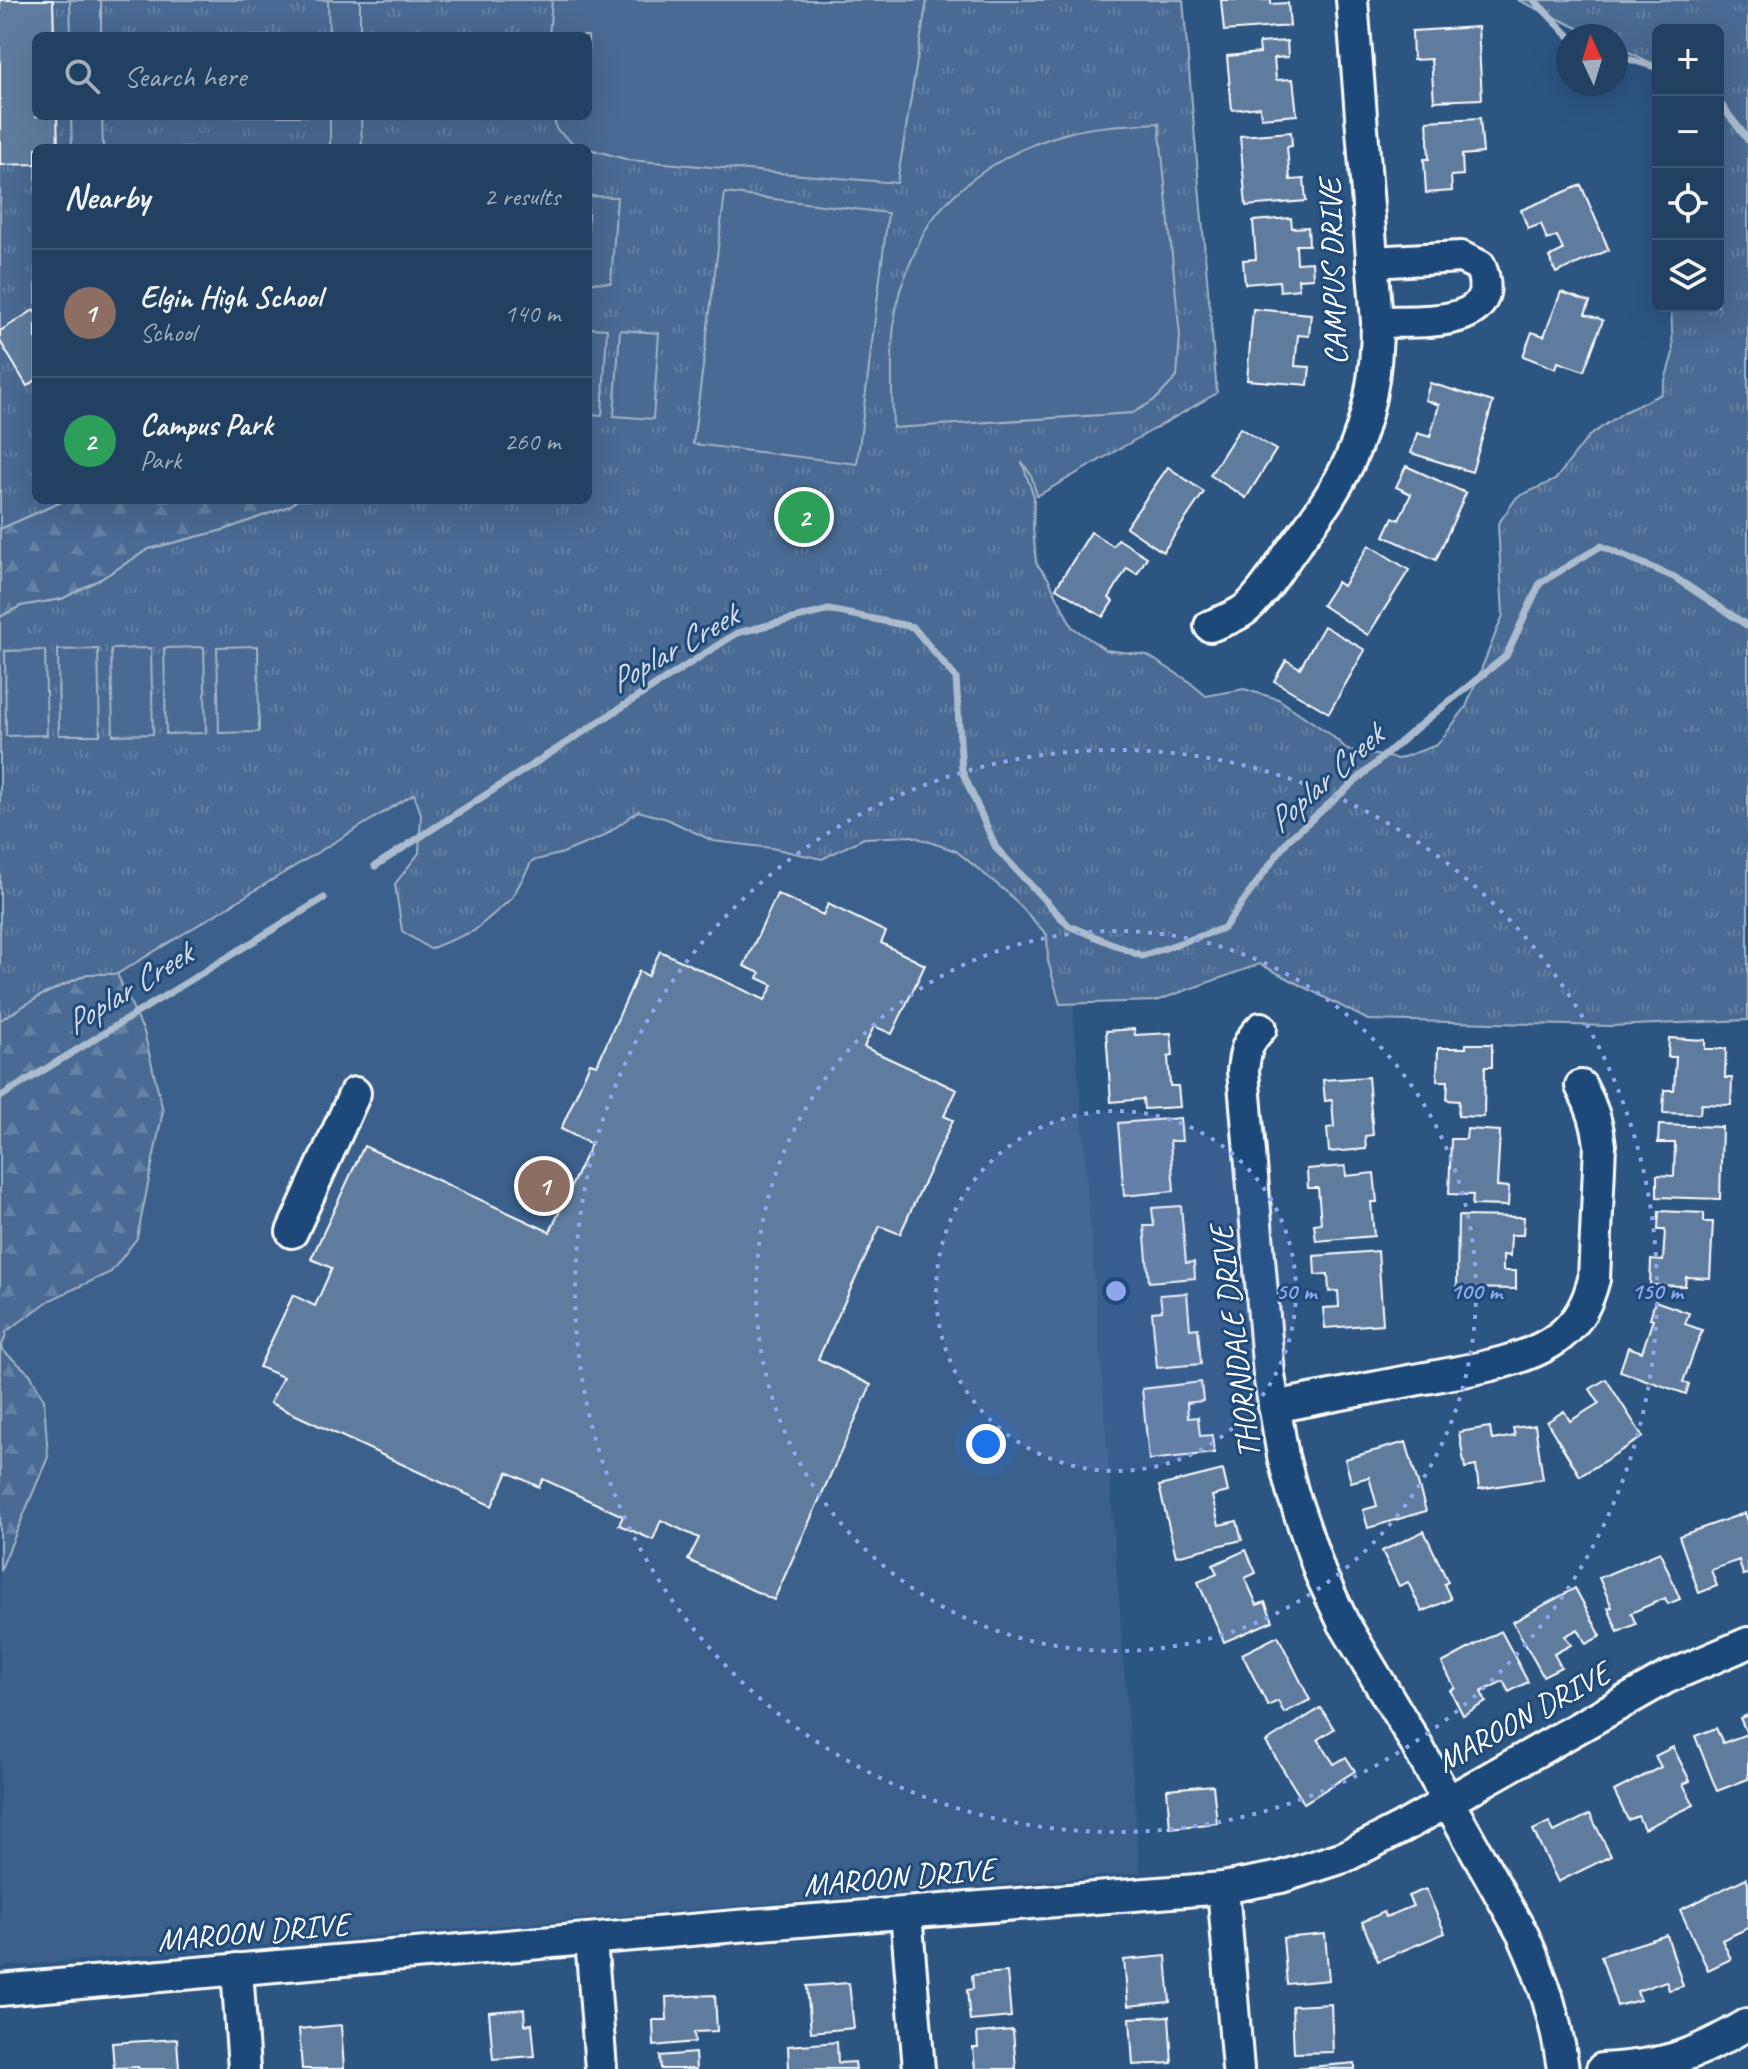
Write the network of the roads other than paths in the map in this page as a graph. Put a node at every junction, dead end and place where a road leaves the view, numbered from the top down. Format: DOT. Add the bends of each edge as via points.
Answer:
graph roads {
  1 [pos="1352,0"];
  2 [pos="1372,262"];
  3 [pos="1377,322"];
  4 [pos="1210,626"];
  5 [pos="1261,1028"];
  6 [pos="1581,1086"];
  7 [pos="355,1093"];
  8 [pos="292,1232"];
  9 [pos="1274,1407"];
  10 [pos="1748,1643"];
  11 [pos="1448,1801"];
  12 [pos="1223,1888"];
  13 [pos="906,1913"];
  14 [pos="591,1939"];
  15 [pos="237,1969"];
  16 [pos="0,1990"];
  17 [pos="1748,2024"];
  18 [pos="244,2069"];
  19 [pos="601,2069"];
  20 [pos="919,2069"];
  21 [pos="1238,2069"];
  22 [pos="1563,2069"];
  23 [pos="1602,2069"];
  1 -- 2 [label="street, CAMPUS DRIVE"];
  2 -- 3 [label="street, CAMPUS DRIVE"];
  2 -- 3 [label="street" via="1461,257 1480,266 1486,281 1483,301 1471,313"];
  3 -- 4 [label="street, CAMPUS DRIVE" via="1371,398 1350,461 1262,591 1247,608"];
  5 -- 9 [label="street, THORNDALE DRIVE" via="1251,1038 1243,1071"];
  6 -- 9 [label="street" via="1593,1108 1600,1145 1594,1279 1577,1319 1558,1337 1493,1365"];
  7 -- 8 [label="street"];
  9 -- 11 [label="street, THORNDALE DRIVE" via="1293,1494 1320,1573"];
  10 -- 11 [label="street, MAROON DRIVE" via="1666,1678"];
  11 -- 12 [label="street, MAROON DRIVE" via="1344,1857"];
  11 -- 22 [label="street, THORNDALE DRIVE" via="1538,1968 1552,2007"];
  12 -- 13 [label="street, MAROON DRIVE"];
  12 -- 21 [label="street"];
  13 -- 14 [label="street, MAROON DRIVE"];
  13 -- 20 [label="street"];
  14 -- 15 [label="street, MAROON DRIVE"];
  14 -- 19 [label="street"];
  15 -- 16 [label="street, MAROON DRIVE"];
  15 -- 18 [label="street"];
  17 -- 23 [label="street" via="1680,2057"];
}
